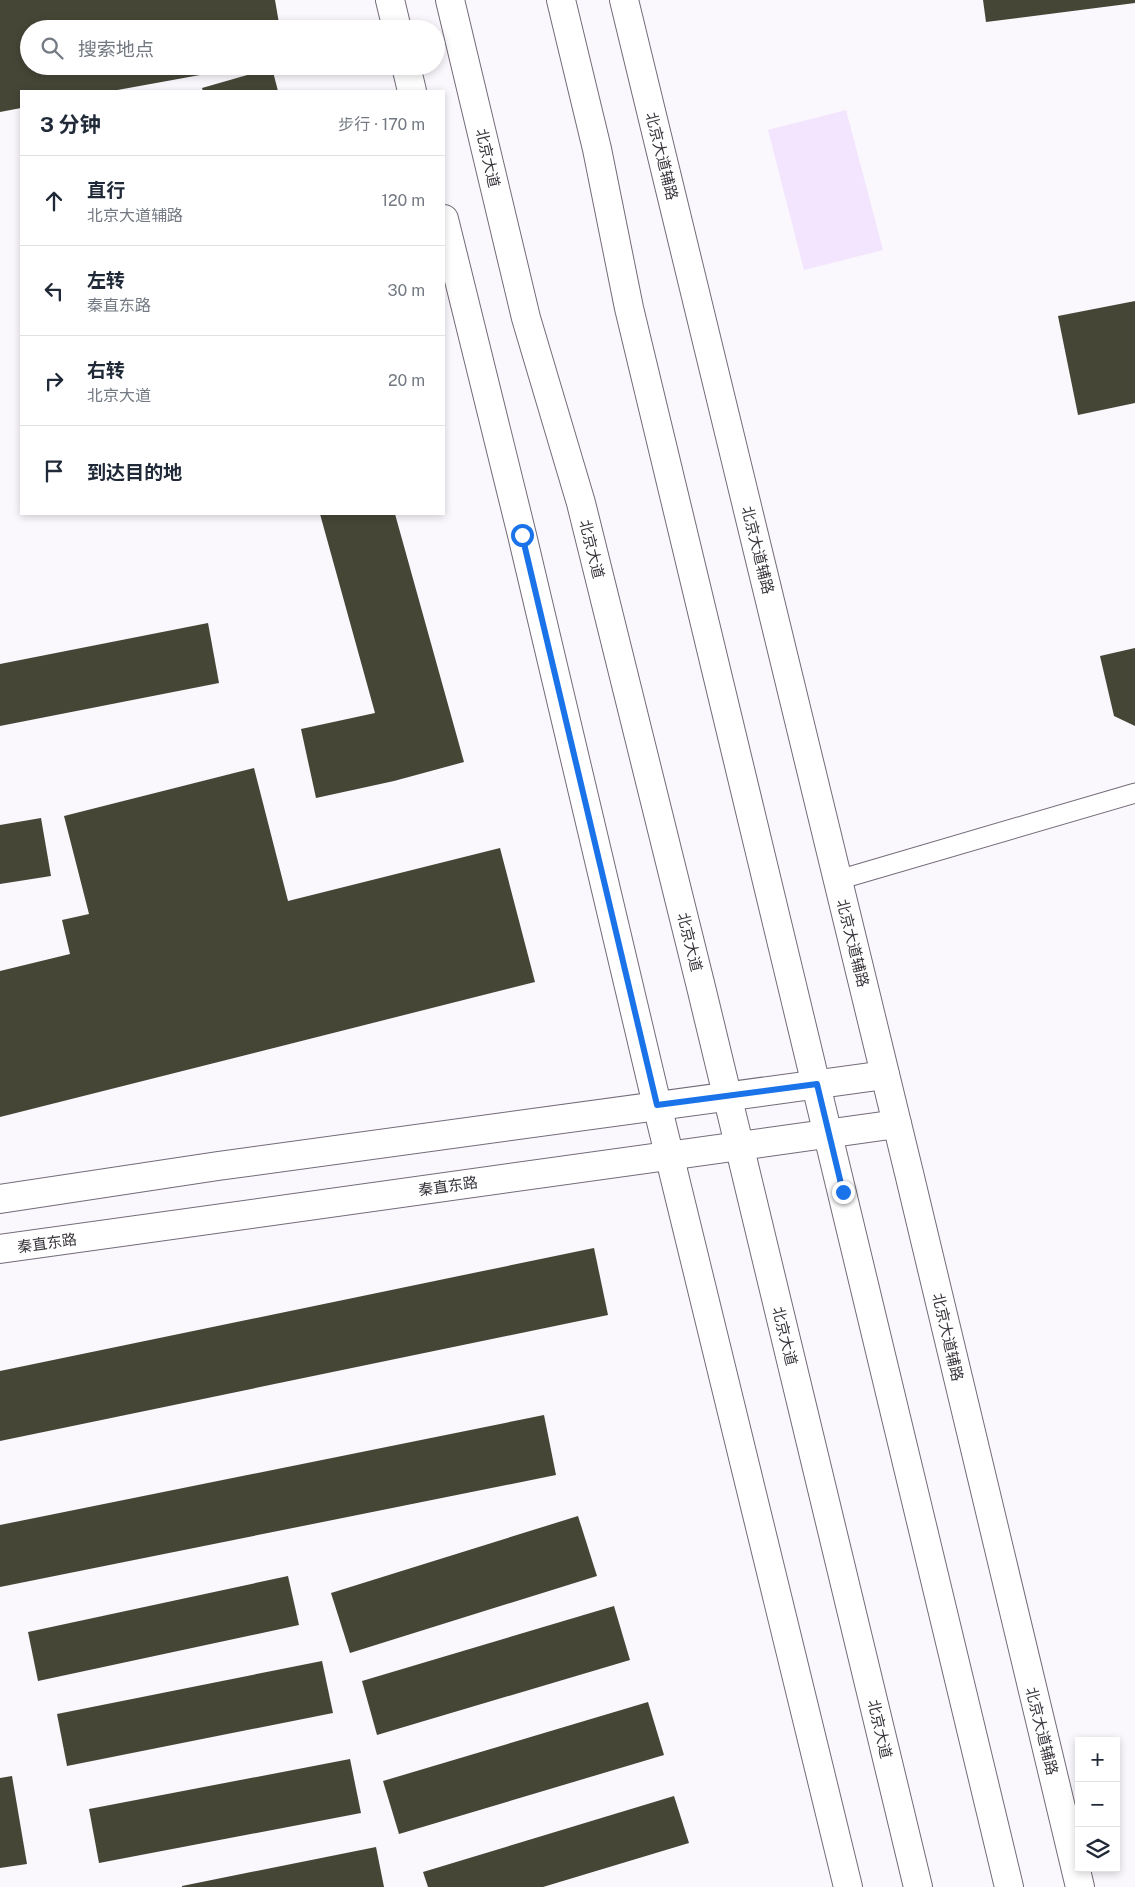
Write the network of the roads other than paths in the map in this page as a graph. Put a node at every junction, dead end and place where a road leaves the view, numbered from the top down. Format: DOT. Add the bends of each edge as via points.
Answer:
graph roads {
  1 [pos="390,0"];
  2 [pos="450,0"];
  3 [pos="561,0"];
  4 [pos="624,0"];
  5 [pos="395,20"];
  6 [pos="408,75"];
  7 [pos="412,90"];
  8 [pos="445,223"];
  9 [pos="1135,793"];
  10 [pos="838,880"];
  11 [pos="885,1075"];
  12 [pos="817,1084"];
  13 [pos="727,1096"];
  14 [pos="657,1105"];
  15 [pos="897,1124"];
  16 [pos="829,1134"];
  17 [pos="739,1146"];
  18 [pos="670,1155"];
  19 [pos="0,1199"];
  20 [pos="0,1250"];
  21 [pos="848,1887"];
  22 [pos="918,1887"];
  23 [pos="1010,1887"];
  24 [pos="1080,1887"];
  1 -- 5 [label="main road"];
  2 -- 13 [label="main road, 北京大道" via="526,318 581,502"];
  3 -- 12 [label="main road" via="597,149 629,308"];
  4 -- 10 [label="main road, 北京大道辅路"];
  6 -- 7 [label="main road"];
  8 -- 14 [label="main road"];
  9 -- 10 [label="lane"];
  10 -- 11 [label="main road, 北京大道辅路"];
  11 -- 12 [label="main road"];
  11 -- 15 [label="main road, 北京大道辅路"];
  12 -- 13 [label="main road"];
  12 -- 16 [label="main road"];
  13 -- 14 [label="main road"];
  13 -- 17 [label="main road, 北京大道"];
  14 -- 18 [label="main road"];
  14 -- 19 [label="main road"];
  15 -- 16 [label="main road, 秦直东路"];
  15 -- 24 [label="main road, 北京大道辅路"];
  16 -- 17 [label="main road, 秦直东路"];
  16 -- 23 [label="main road"];
  17 -- 18 [label="main road, 秦直东路"];
  17 -- 22 [label="main road, 北京大道"];
  18 -- 20 [label="main road, 秦直东路"];
  18 -- 21 [label="main road"];
}
